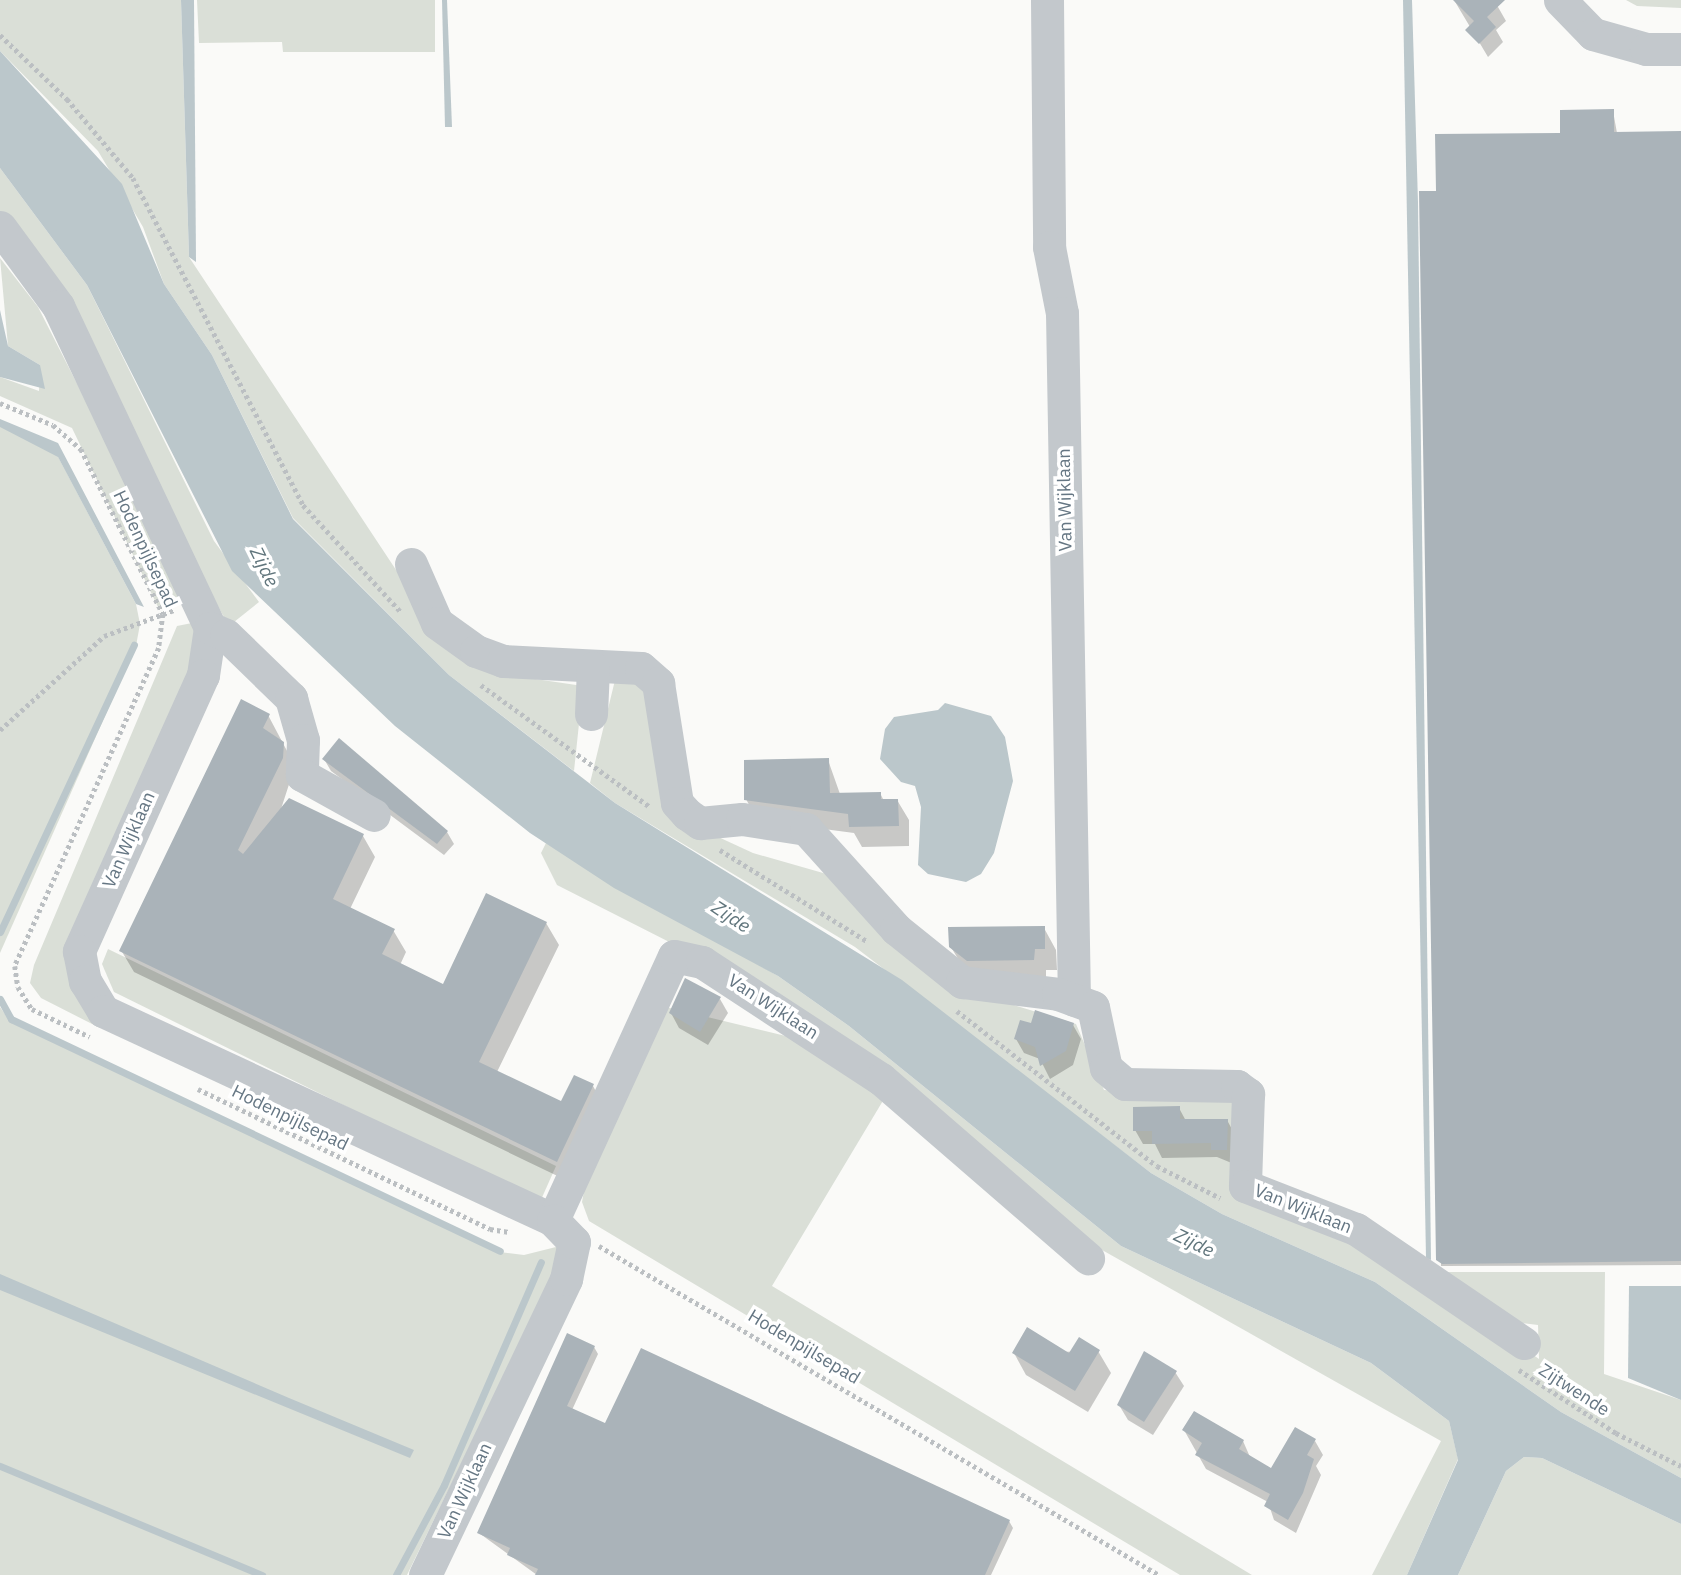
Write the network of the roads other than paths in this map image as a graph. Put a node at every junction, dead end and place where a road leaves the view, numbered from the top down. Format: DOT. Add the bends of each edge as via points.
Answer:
graph roads {
  1 [pos="1047,0"];
  2 [pos="1560,0"];
  3 [pos="1681,49"];
  4 [pos="0,227"];
  5 [pos="411,564"];
  6 [pos="206,614"];
  7 [pos="593,668"];
  8 [pos="591,714"];
  9 [pos="374,815"];
  10 [pos="1074,1000"];
  11 [pos="563,1231"];
  12 [pos="1088,1258"];
  13 [pos="1517,1353"];
  14 [pos="425,1575"];
  1 -- 10 [label="street, Van Wijklaan" via="1049,247 1062,313"];
  2 -- 3 [label="street" via="1593,34 1646,49"];
  4 -- 6 [label="street" via="58,306"];
  5 -- 7 [label="street" via="427,607 452,637 503,662"];
  6 -- 9 [label="street" via="291,698 303,740 302,775"];
  6 -- 11 [label="street, Van Wijklaan" via="203,676 79,951 91,991 103,1011"];
  7 -- 8 [label="street"];
  7 -- 10 [label="street" via="641,668 658,683 677,803 700,823 742,819 806,830 896,929 962,982"];
  10 -- 13 [label="street, Van Wijklaan" via="1093,1007 1106,1068 1125,1084 1237,1086 1248,1094 1245,1186 1356,1229"];
  11 -- 12 [label="street, Van Wijklaan" via="625,1064 674,956 702,962 881,1079"];
  11 -- 14 [label="street, Van Wijklaan" via="566,1279"];
}
